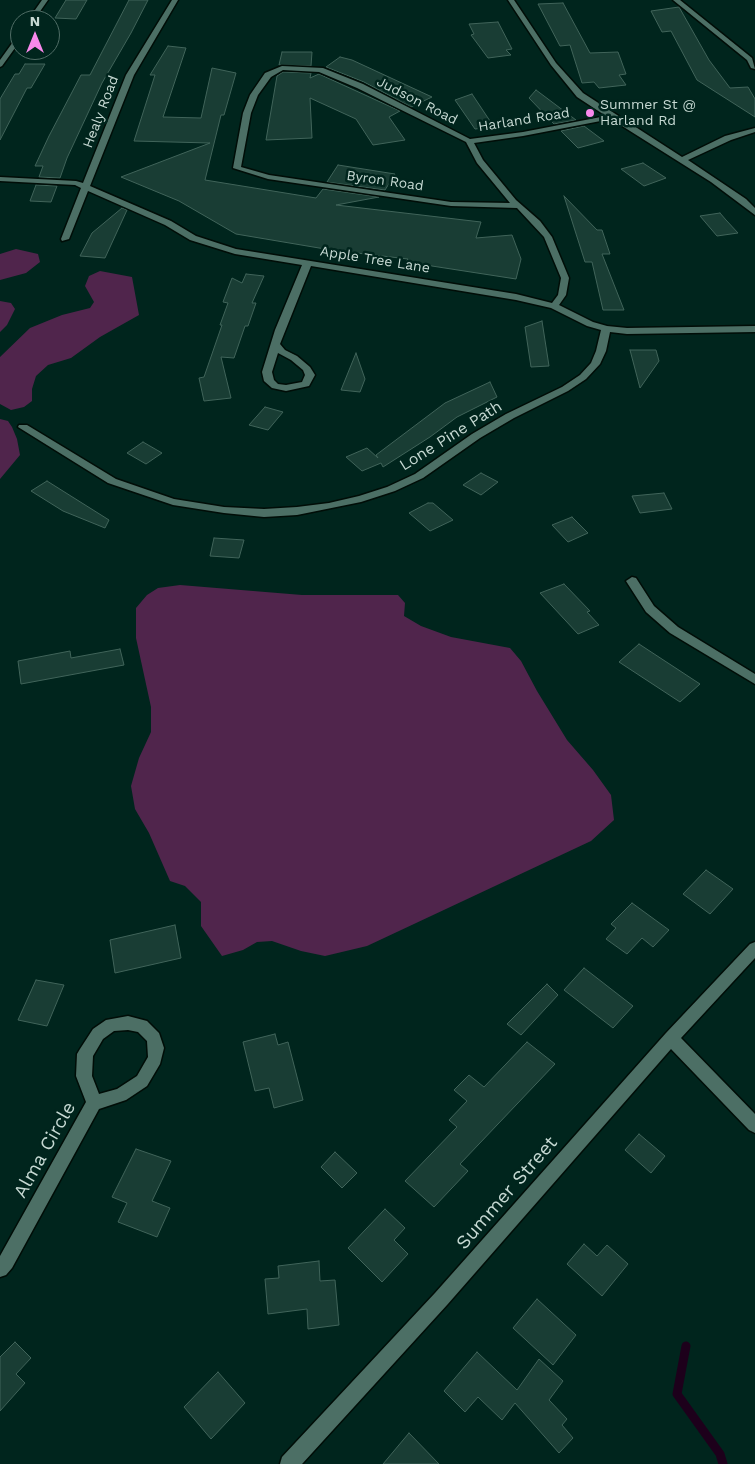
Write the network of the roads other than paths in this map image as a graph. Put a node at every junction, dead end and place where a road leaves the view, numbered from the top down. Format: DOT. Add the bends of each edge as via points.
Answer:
graph roads {
  1 [pos="175,0"];
  2 [pos="511,0"];
  3 [pos="676,0"];
  4 [pos="10,50"];
  5 [pos="0,65"];
  6 [pos="753,67"];
  7 [pos="612,117"];
  8 [pos="755,130"];
  9 [pos="469,141"];
  10 [pos="682,160"];
  11 [pos="248,172"];
  12 [pos="0,178"];
  13 [pos="87,188"];
  14 [pos="519,206"];
  15 [pos="755,213"];
  16 [pos="65,239"];
  17 [pos="307,264"];
  18 [pos="554,306"];
  19 [pos="606,329"];
  20 [pos="755,329"];
  21 [pos="276,345"];
  22 [pos="23,427"];
  23 [pos="632,581"];
  24 [pos="755,680"];
  25 [pos="755,948"];
  26 [pos="671,1038"];
  27 [pos="94,1103"];
  28 [pos="755,1125"];
  29 [pos="0,1269"];
  30 [pos="289,1464"];
  1 -- 13 [label="street, Healy Road" via="130,75"];
  2 -- 7 [label="street" via="564,78 580,95"];
  3 -- 6 [label="street" via="750,59"];
  4 -- 5 [label="street"];
  7 -- 9 [label="street, Harland Road"];
  7 -- 10 [label="street"];
  8 -- 10 [label="street" via="728,138"];
  9 -- 11 [label="street, Judson Road" via="360,86 320,70 282,68 268,75 254,95 247,113 237,168"];
  9 -- 14 [label="street, Judson Road" via="480,161"];
  10 -- 15 [label="street" via="730,191"];
  11 -- 14 [label="street, Byron Road" via="451,204"];
  12 -- 13 [label="street, Apple Tree Lane" via="76,183"];
  13 -- 16 [label="street, Healy Road"];
  13 -- 17 [label="street, Apple Tree Lane" via="168,222 193,238 235,252"];
  14 -- 18 [label="street, Judson Road" via="548,237 565,278 562,295"];
  17 -- 18 [label="street, Apple Tree Lane" via="482,291"];
  17 -- 21 [label="street"];
  18 -- 19 [label="street, Apple Tree Lane"];
  19 -- 20 [label="street, Apple Tree Lane"];
  19 -- 22 [label="street, Lone Pine Path" via="601,351 584,377 476,436 419,476 368,496 329,506 264,513 173,502 112,481"];
  21 -- 21 [label="street" via="267,372 269,381 286,388 306,384 310,375 307,369"];
  23 -- 24 [label="street" via="650,608 674,630"];
  25 -- 26 [label="street, Summer Street"];
  26 -- 28 [label="street"];
  26 -- 30 [label="street, Summer Street"];
  27 -- 27 [label="street, Alma Circle" via="121,1095 142,1081 155,1059 156,1048 154,1038 142,1026 128,1023 111,1025 98,1034 84,1054 84,1076"];
  27 -- 29 [label="street, Alma Circle"];
}
